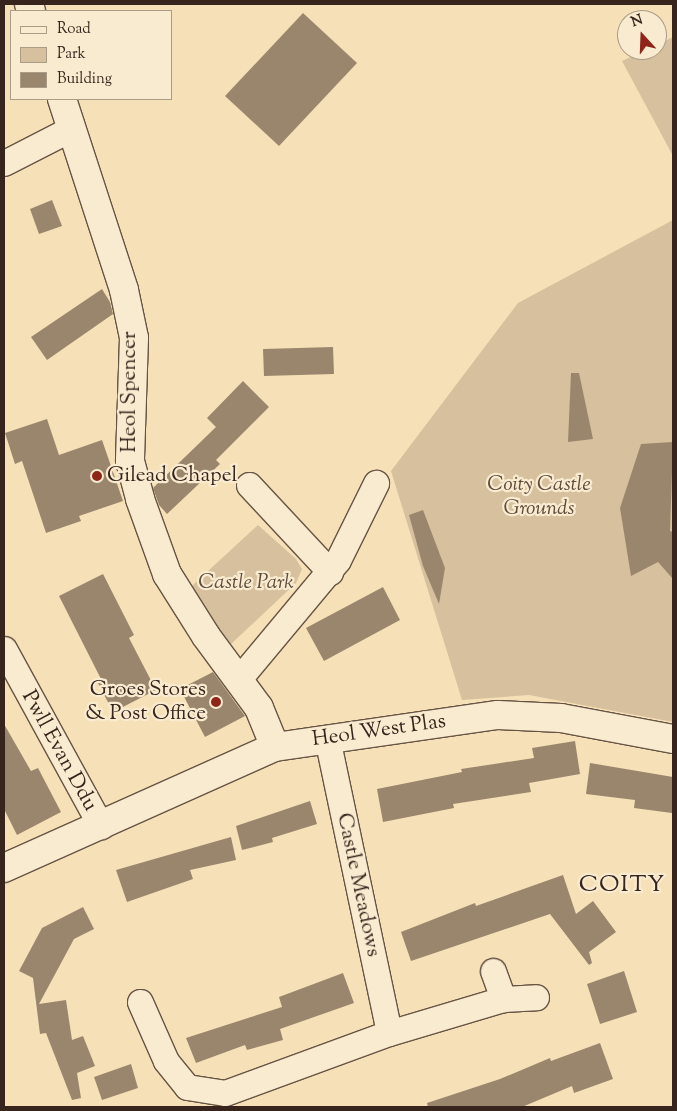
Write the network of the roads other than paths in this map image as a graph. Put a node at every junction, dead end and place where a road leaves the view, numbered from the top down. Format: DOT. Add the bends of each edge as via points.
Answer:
graph roads {
  1 [pos="62,100"];
  2 [pos="72,128"];
  3 [pos="4,162"];
  4 [pos="376,483"];
  5 [pos="249,485"];
  6 [pos="330,572"];
  7 [pos="4,649"];
  8 [pos="238,680"];
  9 [pos="326,738"];
  10 [pos="673,739"];
  11 [pos="276,747"];
  12 [pos="100,826"];
  13 [pos="4,868"];
  14 [pos="493,971"];
  15 [pos="536,997"];
  16 [pos="503,999"];
  17 [pos="140,1002"];
  18 [pos="389,1033"];
  19 [pos="245,1096"];
  1 -- 2 [label="street, Heol Spencer"];
  2 -- 3 [label="street"];
  2 -- 8 [label="street, Heol Spencer" via="124,290 134,338 130,461 140,499 167,574"];
  4 -- 6 [label="street"];
  5 -- 6 [label="street"];
  6 -- 8 [label="street"];
  7 -- 12 [label="street, Pwll Evan Ddu"];
  8 -- 11 [label="street, Heol Spencer" via="259,708"];
  9 -- 10 [label="street, Heol West Plas" via="498,715 561,718"];
  9 -- 11 [label="street, Heol West Plas"];
  9 -- 18 [label="street, Castle Meadows"];
  11 -- 12 [label="street, Heol West Plas"];
  12 -- 13 [label="street, Heol West Plas"];
  14 -- 16 [label="street"];
  15 -- 16 [label="street"];
  16 -- 18 [label="street"];
  17 -- 19 [label="street" via="166,1061 187,1087"];
  18 -- 19 [label="street"];
}
